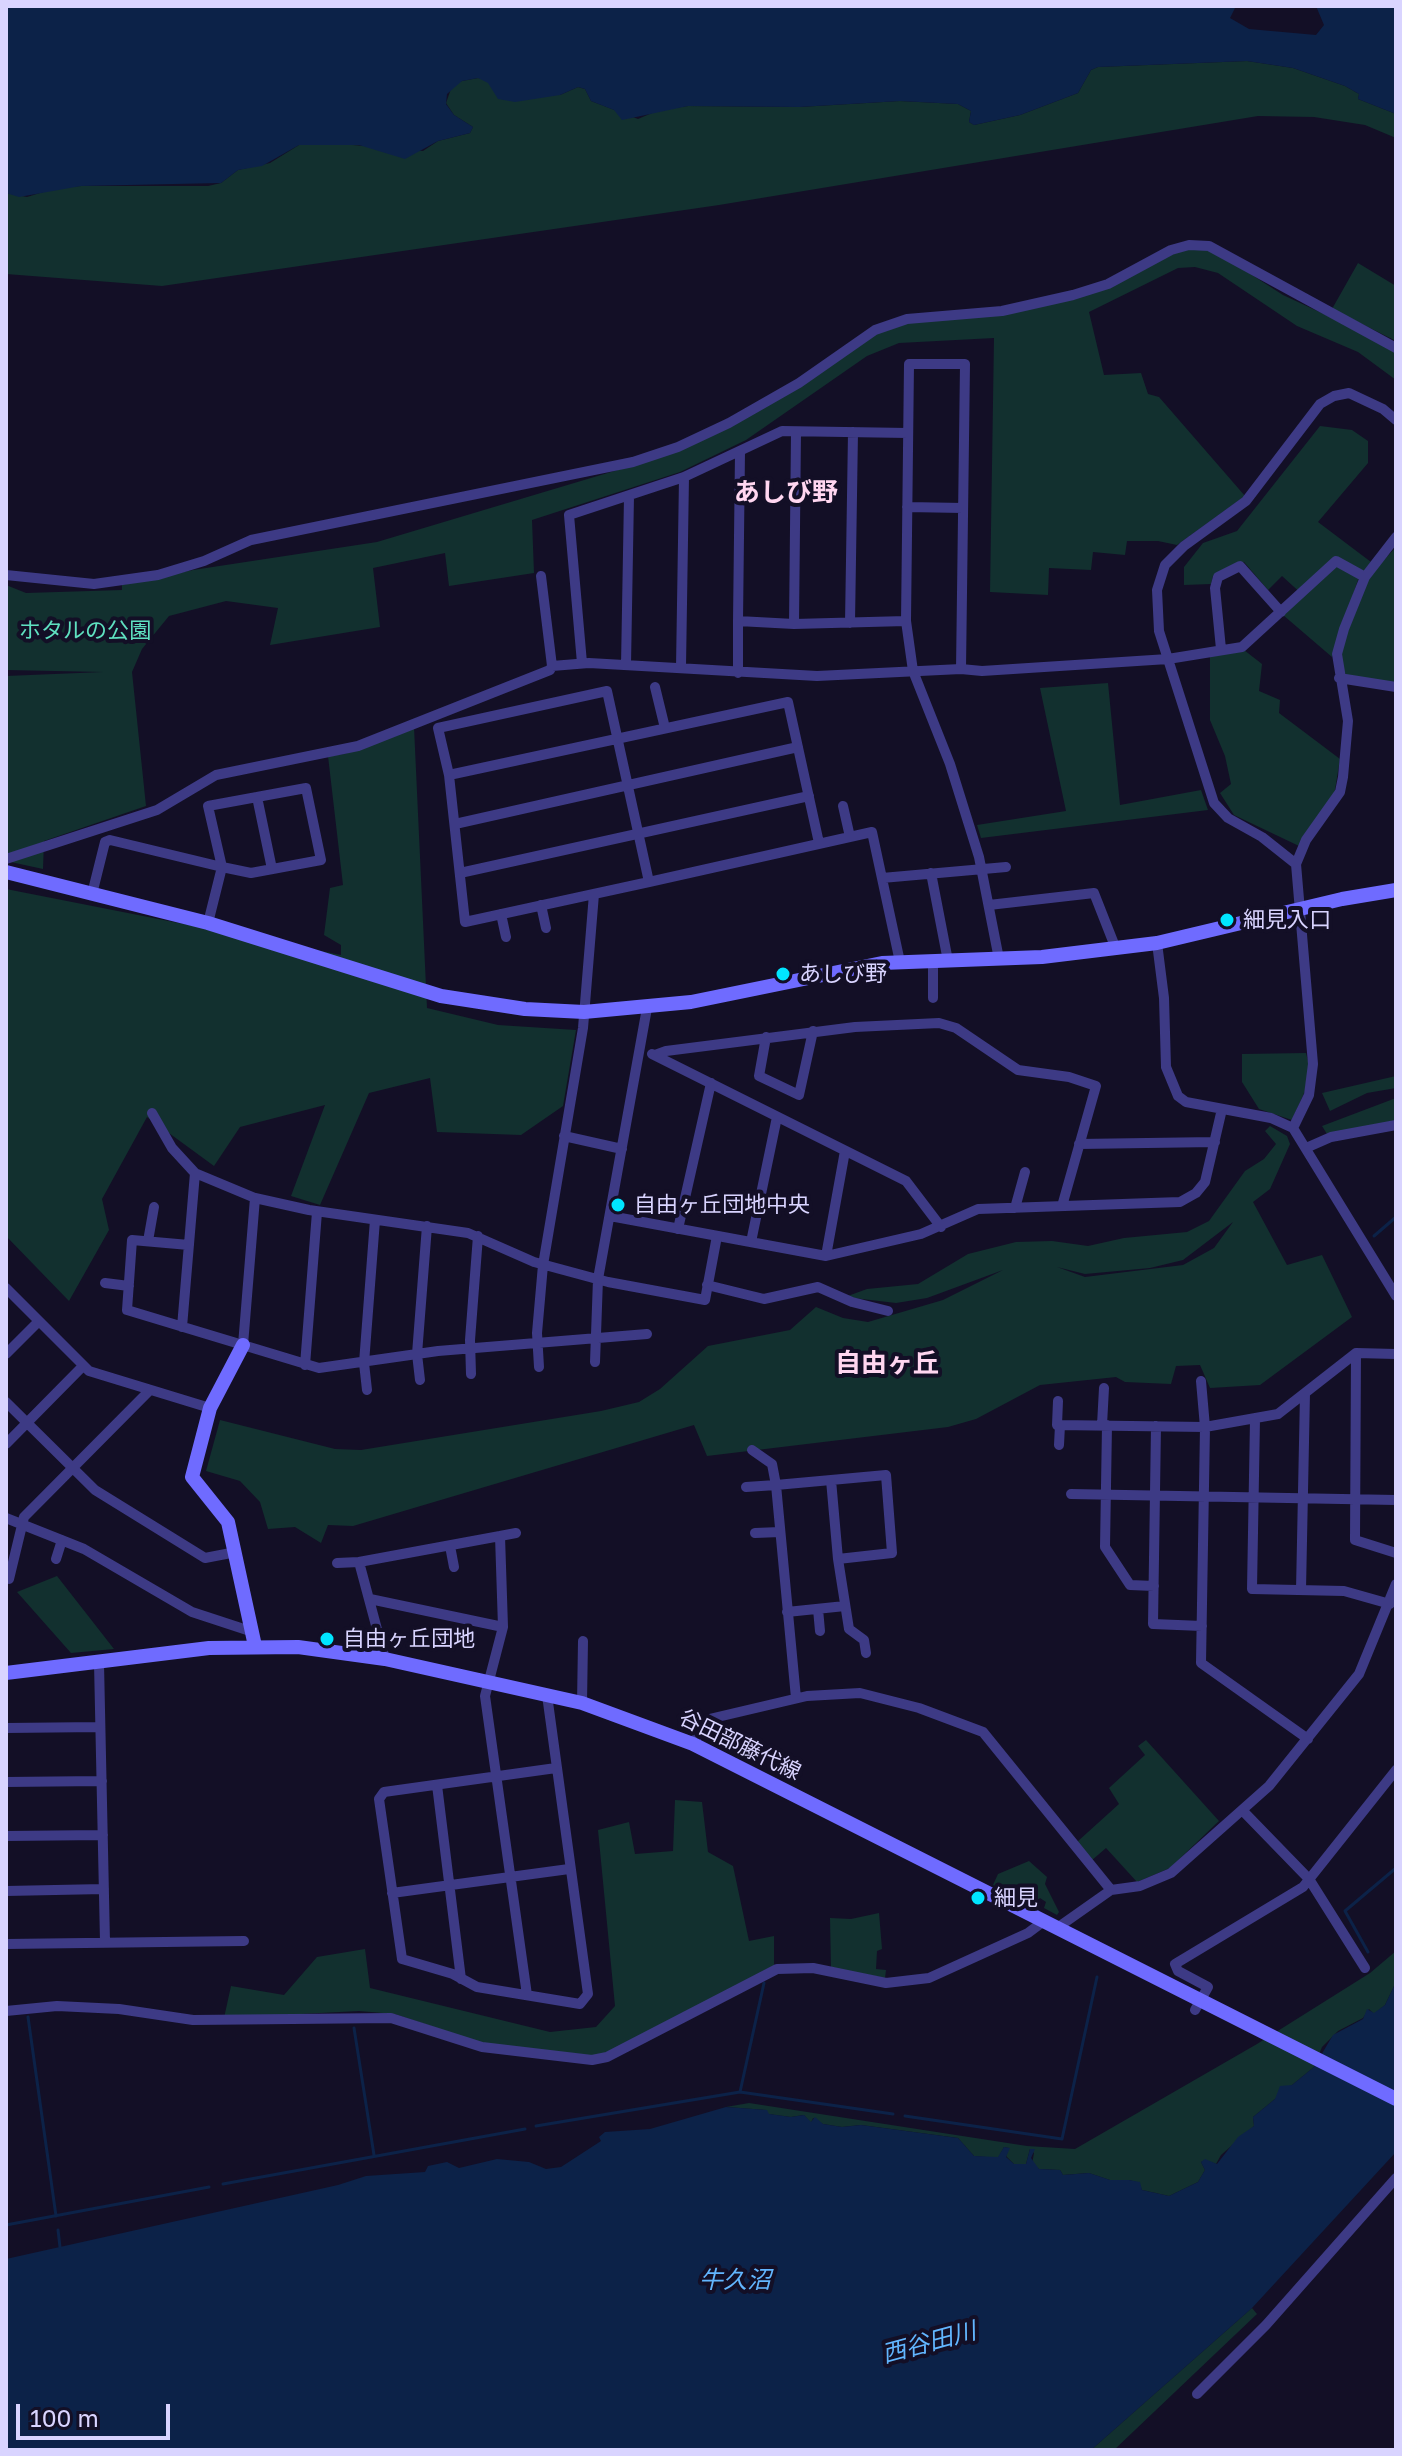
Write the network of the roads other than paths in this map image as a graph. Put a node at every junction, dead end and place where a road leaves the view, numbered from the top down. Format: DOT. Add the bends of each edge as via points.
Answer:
graph roads {
  1 [pos="1396,348"];
  2 [pos="1396,420"];
  3 [pos="796,432"];
  4 [pos="853,432"];
  5 [pos="908,433"];
  6 [pos="740,452"];
  7 [pos="684,477"];
  8 [pos="629,496"];
  9 [pos="907,507"];
  10 [pos="963,508"];
  11 [pos="1396,537"];
  12 [pos="6,575"];
  13 [pos="541,576"];
  14 [pos="1365,577"];
  15 [pos="1281,612"];
  16 [pos="738,621"];
  17 [pos="906,621"];
  18 [pos="850,623"];
  19 [pos="794,624"];
  20 [pos="1221,649"];
  21 [pos="1168,659"];
  22 [pos="582,663"];
  23 [pos="626,665"];
  24 [pos="552,666"];
  25 [pos="681,667"];
  26 [pos="961,669"];
  27 [pos="913,671"];
  28 [pos="738,673"];
  29 [pos="1339,678"];
  30 [pos="655,687"];
  31 [pos="1396,687"];
  32 [pos="665,728"];
  33 [pos="617,739"];
  34 [pos="798,747"];
  35 [pos="449,775"];
  36 [pos="628,786"];
  37 [pos="809,796"];
  38 [pos="257,797"];
  39 [pos="843,806"];
  40 [pos="455,824"];
  41 [pos="638,833"];
  42 [pos="850,837"];
  43 [pos="819,843"];
  44 [pos="6,859"];
  45 [pos="1296,864"];
  46 [pos="222,867"];
  47 [pos="981,867"];
  48 [pos="1006,867"];
  49 [pos="272,869"];
  50 [pos="6,872"];
  51 [pos="460,873"];
  52 [pos="931,873"];
  53 [pos="882,878"];
  54 [pos="649,882"];
  55 [pos="1396,890"];
  56 [pos="92,894"];
  57 [pos="594,894"];
  58 [pos="541,905"];
  59 [pos="989,905"];
  60 [pos="1297,910"];
  61 [pos="501,914"];
  62 [pos="208,923"];
  63 [pos="546,928"];
  64 [pos="506,937"];
  65 [pos="1157,943"];
  66 [pos="1116,949"];
  67 [pos="999,959"];
  68 [pos="941,961"];
  69 [pos="900,962"];
  70 [pos="933,998"];
  71 [pos="647,1008"];
  72 [pos="584,1012"];
  73 [pos="813,1031"];
  74 [pos="766,1037"];
  75 [pos="641,1048"];
  76 [pos="655,1055"];
  77 [pos="711,1083"];
  78 [pos="1222,1109"];
  79 [pos="152,1113"];
  80 [pos="777,1117"];
  81 [pos="1396,1125"];
  82 [pos="1293,1128"];
  83 [pos="564,1136"];
  84 [pos="1215,1142"];
  85 [pos="1079,1144"];
  86 [pos="1306,1148"];
  87 [pos="622,1149"];
  88 [pos="845,1151"];
  89 [pos="1025,1172"];
  90 [pos="195,1173"];
  91 [pos="255,1198"];
  92 [pos="1062,1206"];
  93 [pos="154,1207"];
  94 [pos="1015,1208"];
  95 [pos="317,1212"];
  96 [pos="610,1216"];
  97 [pos="375,1220"];
  98 [pos="427,1226"];
  99 [pos="941,1227"];
  100 [pos="678,1229"];
  101 [pos="478,1236"];
  102 [pos="717,1236"];
  103 [pos="148,1241"];
  104 [pos="751,1242"];
  105 [pos="189,1245"];
  106 [pos="826,1256"];
  107 [pos="543,1265"];
  108 [pos="598,1279"];
  109 [pos="105,1283"];
  110 [pos="707,1285"];
  111 [pos="129,1286"];
  112 [pos="6,1288"];
  113 [pos="1396,1296"];
  114 [pos="888,1311"];
  115 [pos="39,1321"];
  116 [pos="182,1327"];
  117 [pos="647,1334"];
  118 [pos="593,1339"];
  119 [pos="537,1343"];
  120 [pos="243,1345"];
  121 [pos="470,1350"];
  122 [pos="1356,1353"];
  123 [pos="6,1354"];
  124 [pos="417,1354"];
  125 [pos="1396,1354"];
  126 [pos="595,1362"];
  127 [pos="364,1363"];
  128 [pos="305,1365"];
  129 [pos="83,1366"];
  130 [pos="539,1367"];
  131 [pos="471,1374"];
  132 [pos="420,1380"];
  133 [pos="1201,1381"];
  134 [pos="1104,1388"];
  135 [pos="150,1390"];
  136 [pos="367,1390"];
  137 [pos="1305,1393"];
  138 [pos="1058,1401"];
  139 [pos="6,1402"];
  140 [pos="210,1408"];
  141 [pos="1255,1419"];
  142 [pos="27,1422"];
  143 [pos="1060,1425"];
  144 [pos="1104,1425"];
  145 [pos="1156,1426"];
  146 [pos="1205,1427"];
  147 [pos="6,1444"];
  148 [pos="1059,1445"];
  149 [pos="752,1450"];
  150 [pos="73,1468"];
  151 [pos="831,1480"];
  152 [pos="776,1485"];
  153 [pos="746,1487"];
  154 [pos="1071,1494"];
  155 [pos="1106,1494"];
  156 [pos="1155,1495"];
  157 [pos="1204,1496"];
  158 [pos="1254,1497"];
  159 [pos="1303,1498"];
  160 [pos="1353,1499"];
  161 [pos="1396,1500"];
  162 [pos="6,1518"];
  163 [pos="21,1524"];
  164 [pos="780,1532"];
  165 [pos="516,1533"];
  166 [pos="755,1533"];
  167 [pos="500,1536"];
  168 [pos="62,1540"];
  169 [pos="450,1546"];
  170 [pos="236,1552"];
  171 [pos="1396,1553"];
  172 [pos="56,1559"];
  173 [pos="838,1559"];
  174 [pos="359,1562"];
  175 [pos="337,1563"];
  176 [pos="454,1567"];
  177 [pos="9,1579"];
  178 [pos="1396,1584"];
  179 [pos="1154,1586"];
  180 [pos="1301,1590"];
  181 [pos="370,1599"];
  182 [pos="1390,1604"];
  183 [pos="845,1606"];
  184 [pos="818,1609"];
  185 [pos="787,1612"];
  186 [pos="1202,1626"];
  187 [pos="503,1627"];
  188 [pos="820,1631"];
  189 [pos="254,1639"];
  190 [pos="583,1641"];
  191 [pos="866,1653"];
  192 [pos="385,1659"];
  193 [pos="99,1663"];
  194 [pos="6,1673"];
  195 [pos="489,1683"];
  196 [pos="547,1695"];
  197 [pos="796,1698"];
  198 [pos="582,1703"];
  199 [pos="100,1727"];
  200 [pos="6,1728"];
  201 [pos="1308,1739"];
  202 [pos="693,1744"];
  203 [pos="556,1768"];
  204 [pos="1396,1770"];
  205 [pos="496,1776"];
  206 [pos="102,1781"];
  207 [pos="6,1782"];
  208 [pos="437,1785"];
  209 [pos="1243,1811"];
  210 [pos="103,1835"];
  211 [pos="6,1836"];
  212 [pos="569,1869"];
  213 [pos="510,1877"];
  214 [pos="1309,1879"];
  215 [pos="451,1885"];
  216 [pos="104,1889"];
  217 [pos="1111,1890"];
  218 [pos="6,1891"];
  219 [pos="392,1893"];
  220 [pos="1050,1924"];
  221 [pos="244,1941"];
  222 [pos="105,1942"];
  223 [pos="6,1944"];
  224 [pos="1365,1968"];
  225 [pos="461,1979"];
  226 [pos="527,1995"];
  227 [pos="1195,2010"];
  228 [pos="6,2011"];
  229 [pos="1396,2099"];
  230 [pos="1396,2178"];
  231 [pos="1197,2394"];
  1 -- 12 [label="street" via="1209,246 1189,245 1073,295 1002,311 891,324 704,436 633,462 251,540 194,565 145,577 94,584"];
  2 -- 21 [label="street" via="1349,393 1320,404 1246,501 1175,554 1165,565 1157,590 1159,631"];
  3 -- 4 [label="street"];
  3 -- 6 [label="street" via="782,431"];
  3 -- 19 [label="street"];
  4 -- 5 [label="street"];
  4 -- 18 [label="street"];
  5 -- 9 [label="street"];
  5 -- 10 [label="street" via="909,364 965,364"];
  6 -- 7 [label="street"];
  6 -- 16 [label="street"];
  7 -- 8 [label="street"];
  7 -- 25 [label="street"];
  8 -- 22 [label="street" via="569,515"];
  8 -- 23 [label="street"];
  9 -- 10 [label="street"];
  9 -- 17 [label="street"];
  10 -- 26 [label="street"];
  11 -- 14 [label="street"];
  13 -- 24 [label="street"];
  14 -- 15 [label="street" via="1336,561"];
  14 -- 29 [label="street" via="1337,654"];
  15 -- 20 [label="street" via="1242,647"];
  15 -- 20 [label="street" via="1240,566 1218,577"];
  16 -- 19 [label="street"];
  16 -- 28 [label="street"];
  17 -- 18 [label="street"];
  17 -- 27 [label="street"];
  18 -- 19 [label="street"];
  20 -- 21 [label="street"];
  21 -- 26 [label="street"];
  21 -- 45 [label="street" via="1217,809"];
  22 -- 23 [label="street"];
  22 -- 24 [label="street"];
  23 -- 25 [label="street"];
  24 -- 44 [label="street" via="358,746 216,775 157,810"];
  25 -- 28 [label="street"];
  26 -- 27 [label="street"];
  27 -- 28 [label="street" via="803,677"];
  27 -- 47 [label="street" via="950,764"];
  29 -- 31 [label="street"];
  29 -- 45 [label="street" via="1348,721 1340,792"];
  30 -- 32 [label="street"];
  32 -- 33 [label="street"];
  32 -- 34 [label="street" via="788,702"];
  33 -- 35 [label="street"];
  33 -- 35 [label="street" via="607,691 438,728"];
  33 -- 36 [label="street"];
  34 -- 36 [label="street"];
  34 -- 37 [label="street"];
  35 -- 40 [label="street"];
  36 -- 40 [label="street"];
  36 -- 41 [label="street"];
  37 -- 41 [label="street"];
  37 -- 43 [label="street"];
  38 -- 46 [label="street" via="208,806"];
  38 -- 49 [label="street"];
  38 -- 49 [label="street" via="306,788 321,860"];
  39 -- 42 [label="street"];
  40 -- 51 [label="street"];
  41 -- 51 [label="street"];
  41 -- 54 [label="street"];
  42 -- 43 [label="street"];
  42 -- 53 [label="street" via="872,832"];
  43 -- 54 [label="street"];
  45 -- 60 [label="street"];
  46 -- 49 [label="street" via="251,873"];
  46 -- 56 [label="street" via="110,840 105,842"];
  46 -- 62 [label="street"];
  47 -- 48 [label="street"];
  47 -- 52 [label="street"];
  47 -- 59 [label="street"];
  50 -- 56 [label="street"];
  51 -- 61 [label="street" via="465,922"];
  52 -- 53 [label="street"];
  52 -- 68 [label="street"];
  53 -- 69 [label="street"];
  54 -- 57 [label="street"];
  55 -- 60 [label="street"];
  56 -- 62 [label="street"];
  57 -- 58 [label="street"];
  57 -- 72 [label="street"];
  58 -- 61 [label="street"];
  58 -- 63 [label="street"];
  59 -- 66 [label="street" via="1094,893"];
  59 -- 67 [label="street"];
  60 -- 65 [label="street"];
  60 -- 82 [label="street" via="1313,1064 1309,1095"];
  61 -- 64 [label="street"];
  62 -- 72 [label="street" via="441,996"];
  65 -- 66 [label="street"];
  65 -- 78 [label="street" via="1166,1067 1172,1083 1186,1102"];
  66 -- 67 [label="street"];
  67 -- 68 [label="street"];
  68 -- 69 [label="street"];
  68 -- 70 [label="street"];
  69 -- 71 [label="street"];
  71 -- 72 [label="street"];
  71 -- 75 [label="street"];
  72 -- 83 [label="street"];
  73 -- 74 [label="street"];
  73 -- 74 [label="street" via="799,1095 759,1076"];
  73 -- 85 [label="street" via="947,1025 1018,1070 1096,1086"];
  74 -- 76 [label="street"];
  75 -- 76 [label="street"];
  75 -- 87 [label="street"];
  76 -- 77 [label="street"];
  77 -- 80 [label="street"];
  77 -- 100 [label="street"];
  78 -- 82 [label="street"];
  78 -- 84 [label="street"];
  79 -- 90 [label="street" via="172,1148"];
  80 -- 88 [label="street"];
  80 -- 104 [label="street"];
  81 -- 86 [label="street" via="1331,1137"];
  82 -- 86 [label="street"];
  83 -- 87 [label="street"];
  83 -- 107 [label="street"];
  84 -- 85 [label="street"];
  84 -- 92 [label="street" via="1205,1182 1189,1198 1164,1204"];
  85 -- 92 [label="street"];
  86 -- 113 [label="street"];
  87 -- 96 [label="street"];
  88 -- 99 [label="street" via="911,1185"];
  88 -- 106 [label="street"];
  89 -- 94 [label="street"];
  90 -- 91 [label="street"];
  90 -- 105 [label="street"];
  91 -- 95 [label="street"];
  91 -- 120 [label="street"];
  92 -- 94 [label="street"];
  93 -- 103 [label="street"];
  94 -- 99 [label="street" via="978,1209"];
  95 -- 97 [label="street"];
  95 -- 128 [label="street"];
  96 -- 100 [label="street"];
  96 -- 108 [label="street"];
  97 -- 98 [label="street"];
  97 -- 127 [label="street"];
  98 -- 101 [label="street"];
  98 -- 124 [label="street"];
  99 -- 106 [label="street"];
  100 -- 102 [label="street"];
  101 -- 107 [label="street"];
  101 -- 121 [label="street"];
  102 -- 104 [label="street"];
  102 -- 110 [label="street"];
  103 -- 105 [label="street"];
  103 -- 111 [label="street" via="132,1240"];
  104 -- 106 [label="street"];
  105 -- 116 [label="street"];
  107 -- 108 [label="street"];
  107 -- 119 [label="street"];
  108 -- 110 [label="street" via="705,1300"];
  108 -- 118 [label="street"];
  109 -- 111 [label="street"];
  110 -- 114 [label="street" via="764,1299 818,1287"];
  111 -- 116 [label="street" via="127,1310"];
  112 -- 115 [label="street"];
  115 -- 123 [label="street"];
  115 -- 129 [label="street"];
  116 -- 120 [label="street"];
  117 -- 118 [label="street"];
  118 -- 119 [label="street"];
  118 -- 126 [label="street"];
  119 -- 121 [label="street"];
  119 -- 130 [label="street"];
  120 -- 128 [label="street"];
  120 -- 140 [label="street"];
  121 -- 124 [label="street"];
  121 -- 131 [label="street"];
  122 -- 125 [label="street"];
  122 -- 137 [label="street"];
  122 -- 160 [label="street"];
  124 -- 127 [label="street"];
  124 -- 132 [label="street"];
  127 -- 128 [label="street"];
  127 -- 136 [label="street"];
  129 -- 135 [label="street"];
  129 -- 142 [label="street"];
  133 -- 146 [label="street"];
  134 -- 144 [label="street"];
  135 -- 140 [label="street"];
  135 -- 150 [label="street"];
  137 -- 141 [label="street" via="1278,1414"];
  137 -- 159 [label="street"];
  138 -- 143 [label="street"];
  139 -- 142 [label="street"];
  140 -- 170 [label="street" via="192,1477 222,1510"];
  141 -- 146 [label="street"];
  141 -- 158 [label="street"];
  142 -- 147 [label="street"];
  142 -- 150 [label="street"];
  143 -- 144 [label="street"];
  143 -- 148 [label="street"];
  144 -- 145 [label="street"];
  144 -- 155 [label="street"];
  145 -- 146 [label="street"];
  145 -- 156 [label="street"];
  146 -- 157 [label="street"];
  149 -- 152 [label="street" via="772,1464"];
  150 -- 163 [label="street"];
  150 -- 170 [label="street" via="95,1490 205,1558"];
  151 -- 152 [label="street"];
  151 -- 173 [label="street"];
  151 -- 173 [label="street" via="886,1475 892,1553"];
  152 -- 153 [label="street"];
  152 -- 164 [label="street"];
  154 -- 155 [label="street"];
  155 -- 156 [label="street"];
  155 -- 179 [label="street" via="1105,1547 1130,1585"];
  156 -- 157 [label="street"];
  156 -- 179 [label="street"];
  157 -- 158 [label="street"];
  157 -- 186 [label="street"];
  158 -- 159 [label="street"];
  158 -- 180 [label="street" via="1252,1589"];
  159 -- 160 [label="street"];
  159 -- 180 [label="street"];
  160 -- 161 [label="street"];
  160 -- 171 [label="street" via="1355,1540"];
  162 -- 163 [label="street"];
  163 -- 168 [label="street"];
  163 -- 177 [label="street"];
  164 -- 166 [label="street"];
  164 -- 185 [label="street"];
  165 -- 167 [label="street"];
  167 -- 169 [label="street"];
  167 -- 187 [label="street"];
  168 -- 172 [label="street"];
  168 -- 189 [label="street" via="192,1612"];
  169 -- 174 [label="street"];
  169 -- 176 [label="street"];
  170 -- 189 [label="street"];
  173 -- 183 [label="street"];
  174 -- 175 [label="street"];
  174 -- 181 [label="street"];
  178 -- 182 [label="street"];
  179 -- 186 [label="street" via="1153,1624"];
  180 -- 182 [label="street" via="1344,1591"];
  181 -- 187 [label="street"];
  181 -- 192 [label="street"];
  182 -- 201 [label="street" via="1359,1674"];
  183 -- 184 [label="street"];
  183 -- 191 [label="street" via="849,1629 864,1640"];
  184 -- 185 [label="street"];
  184 -- 188 [label="street"];
  185 -- 197 [label="street"];
  186 -- 201 [label="street" via="1201,1663"];
  187 -- 195 [label="street"];
  189 -- 192 [label="street, 谷田部藤代線"];
  189 -- 193 [label="street, 谷田部藤代線"];
  190 -- 198 [label="street"];
  192 -- 195 [label="street, 谷田部藤代線"];
  193 -- 194 [label="street, 谷田部藤代線"];
  193 -- 199 [label="street"];
  195 -- 196 [label="street, 谷田部藤代線"];
  195 -- 205 [label="street" via="485,1696"];
  196 -- 198 [label="street, 谷田部藤代線"];
  196 -- 203 [label="street"];
  197 -- 202 [label="street" via="705,1720"];
  197 -- 217 [label="street" via="845,1692 870,1695 983,1732"];
  198 -- 202 [label="street, 谷田部藤代線"];
  199 -- 200 [label="street"];
  199 -- 206 [label="street"];
  201 -- 209 [label="street"];
  202 -- 220 [label="street, 谷田部藤代線"];
  203 -- 205 [label="street"];
  203 -- 212 [label="street"];
  204 -- 214 [label="street"];
  205 -- 208 [label="street"];
  205 -- 213 [label="street"];
  206 -- 207 [label="street"];
  206 -- 210 [label="street"];
  208 -- 215 [label="street"];
  208 -- 219 [label="street" via="384,1792 379,1799"];
  209 -- 214 [label="street"];
  209 -- 217 [label="street" via="1171,1873 1140,1886"];
  210 -- 211 [label="street"];
  210 -- 216 [label="street"];
  212 -- 213 [label="street"];
  212 -- 226 [label="street" via="588,1994 580,2004"];
  213 -- 215 [label="street"];
  213 -- 226 [label="street"];
  214 -- 224 [label="street"];
  214 -- 227 [label="street" via="1288,1898 1175,1964 1178,1971 1208,1987"];
  215 -- 219 [label="street"];
  215 -- 225 [label="street"];
  216 -- 218 [label="street"];
  216 -- 222 [label="street"];
  217 -- 220 [label="street"];
  219 -- 225 [label="street" via="402,1959"];
  220 -- 228 [label="street" via="929,1978 886,1983 813,1968 777,1969 592,2060 482,2047 391,2018 193,2020 57,2006"];
  220 -- 229 [label="street, 谷田部藤代線"];
  221 -- 222 [label="street"];
  222 -- 223 [label="street"];
  225 -- 226 [label="street" via="477,1987"];
  230 -- 231 [label="street"];
}
